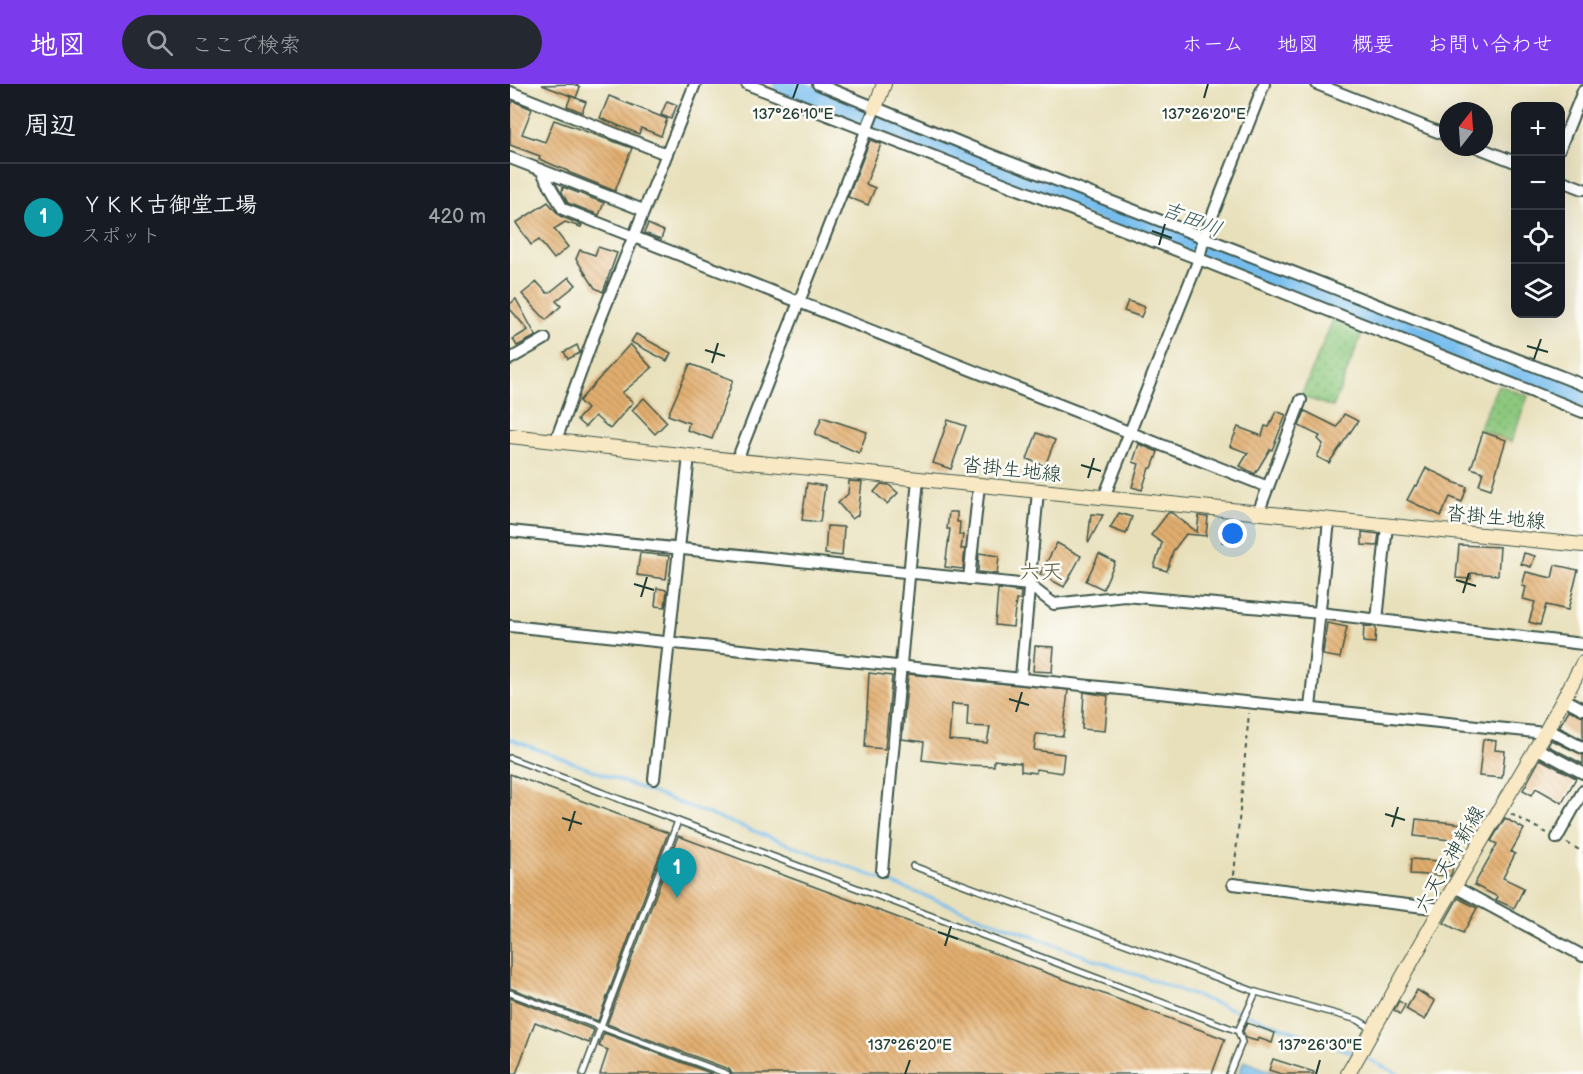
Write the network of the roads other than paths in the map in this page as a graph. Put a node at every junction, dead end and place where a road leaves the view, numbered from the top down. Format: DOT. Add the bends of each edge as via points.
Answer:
graph roads {
  1 [pos="695,84"];
  2 [pos="747,84"];
  3 [pos="818,84"];
  4 [pos="884,84"];
  5 [pos="1264,84"];
  6 [pos="1317,84"];
  7 [pos="1583,91"];
  8 [pos="510,92"];
  9 [pos="875,108"];
  10 [pos="866,131"];
  11 [pos="1439,132"];
  12 [pos="1565,136"];
  13 [pos="666,154"];
  14 [pos="1493,154"];
  15 [pos="510,158"];
  16 [pos="1511,160"];
  17 [pos="541,170"];
  18 [pos="1565,182"];
  19 [pos="1583,189"];
  20 [pos="644,210"];
  21 [pos="632,237"];
  22 [pos="1204,237"];
  23 [pos="1199,259"];
  24 [pos="800,302"];
  25 [pos="545,339"];
  26 [pos="510,359"];
  27 [pos="1583,385"];
  28 [pos="1301,400"];
  29 [pos="1583,412"];
  30 [pos="1130,432"];
  31 [pos="510,436"];
  32 [pos="556,440"];
  33 [pos="689,456"];
  34 [pos="737,460"];
  35 [pos="918,479"];
  36 [pos="979,485"];
  37 [pos="1268,487"];
  38 [pos="1038,491"];
  39 [pos="1104,497"];
  40 [pos="1258,513"];
  41 [pos="1329,520"];
  42 [pos="1387,526"];
  43 [pos="510,531"];
  44 [pos="1583,545"];
  45 [pos="679,549"];
  46 [pos="909,573"];
  47 [pos="969,579"];
  48 [pos="1029,585"];
  49 [pos="1320,614"];
  50 [pos="1377,620"];
  51 [pos="510,626"];
  52 [pos="669,642"];
  53 [pos="1583,644"];
  54 [pos="1583,663"];
  55 [pos="899,666"];
  56 [pos="1021,676"];
  57 [pos="1564,699"];
  58 [pos="1310,708"];
  59 [pos="1583,709"];
  60 [pos="1546,731"];
  61 [pos="1536,748"];
  62 [pos="1583,748"];
  63 [pos="510,758"];
  64 [pos="1583,773"];
  65 [pos="654,779"];
  66 [pos="1583,791"];
  67 [pos="678,821"];
  68 [pos="1557,838"];
  69 [pos="913,866"];
  70 [pos="882,871"];
  71 [pos="1233,885"];
  72 [pos="1455,887"];
  73 [pos="1442,909"];
  74 [pos="1583,956"];
  75 [pos="1256,992"];
  76 [pos="510,993"];
  77 [pos="601,1027"];
  78 [pos="1373,1029"];
  79 [pos="1238,1031"];
  80 [pos="583,1074"];
  81 [pos="727,1074"];
  82 [pos="1229,1074"];
  83 [pos="1348,1074"];
  1 -- 13 [label="street"];
  2 -- 10 [label="street"];
  3 -- 9 [label="street"];
  4 -- 9 [label="main road"];
  5 -- 22 [label="street"];
  6 -- 11 [label="street"];
  7 -- 12 [label="street"];
  8 -- 13 [label="street"];
  9 -- 10 [label="street"];
  9 -- 22 [label="street"];
  10 -- 23 [label="street"];
  10 -- 24 [label="street"];
  13 -- 20 [label="street"];
  14 -- 16 [label="street"];
  15 -- 17 [label="street"];
  17 -- 20 [label="street"];
  17 -- 21 [label="street" via="563,209"];
  18 -- 19 [label="street"];
  20 -- 21 [label="street"];
  21 -- 24 [label="street"];
  21 -- 32 [label="street"];
  22 -- 23 [label="street"];
  22 -- 27 [label="street"];
  23 -- 29 [label="street"];
  23 -- 30 [label="street"];
  24 -- 30 [label="street"];
  24 -- 34 [label="street"];
  25 -- 26 [label="street"];
  28 -- 37 [label="street"];
  30 -- 37 [label="street"];
  30 -- 39 [label="street"];
  31 -- 32 [label="main road, 沓掛生地線"];
  32 -- 33 [label="main road, 沓掛生地線"];
  33 -- 34 [label="main road, 沓掛生地線"];
  33 -- 45 [label="street"];
  34 -- 35 [label="main road, 沓掛生地線"];
  35 -- 36 [label="main road, 沓掛生地線"];
  35 -- 46 [label="street"];
  36 -- 38 [label="main road, 沓掛生地線"];
  36 -- 47 [label="street"];
  37 -- 40 [label="street"];
  38 -- 39 [label="main road, 沓掛生地線"];
  38 -- 48 [label="street"];
  39 -- 40 [label="main road, 沓掛生地線"];
  40 -- 41 [label="main road, 沓掛生地線"];
  41 -- 42 [label="main road, 沓掛生地線"];
  41 -- 49 [label="street"];
  42 -- 44 [label="main road, 沓掛生地線"];
  42 -- 50 [label="street"];
  43 -- 45 [label="street"];
  45 -- 46 [label="street"];
  45 -- 52 [label="street"];
  46 -- 47 [label="street"];
  46 -- 55 [label="street"];
  47 -- 48 [label="street"];
  48 -- 49 [label="street" via="1054,604 1125,596"];
  48 -- 56 [label="street"];
  49 -- 50 [label="street"];
  49 -- 58 [label="street"];
  50 -- 53 [label="street"];
  51 -- 52 [label="street"];
  52 -- 55 [label="street"];
  52 -- 65 [label="street"];
  54 -- 57 [label="main road, 六天天神新線"];
  55 -- 56 [label="street"];
  55 -- 70 [label="street"];
  56 -- 58 [label="street"];
  57 -- 59 [label="street"];
  57 -- 60 [label="main road, 六天天神新線"];
  58 -- 60 [label="street"];
  60 -- 61 [label="main road, 六天天神新線"];
  60 -- 62 [label="street"];
  61 -- 64 [label="street"];
  61 -- 72 [label="main road, 六天天神新線"];
  63 -- 67 [label="lane"];
  66 -- 68 [label="street"];
  67 -- 77 [label="lane"];
  67 -- 79 [label="lane"];
  69 -- 75 [label="lane"];
  71 -- 73 [label="street"];
  72 -- 73 [label="main road, 六天天神新線"];
  72 -- 74 [label="street"];
  73 -- 78 [label="main road, 六天天神新線"];
  75 -- 78 [label="lane" via="1358,1020"];
  75 -- 79 [label="lane"];
  76 -- 77 [label="lane"];
  77 -- 80 [label="lane"];
  77 -- 81 [label="lane"];
  78 -- 83 [label="main road, 六天天神新線"];
  79 -- 82 [label="lane" via="1242,1042"];
}
